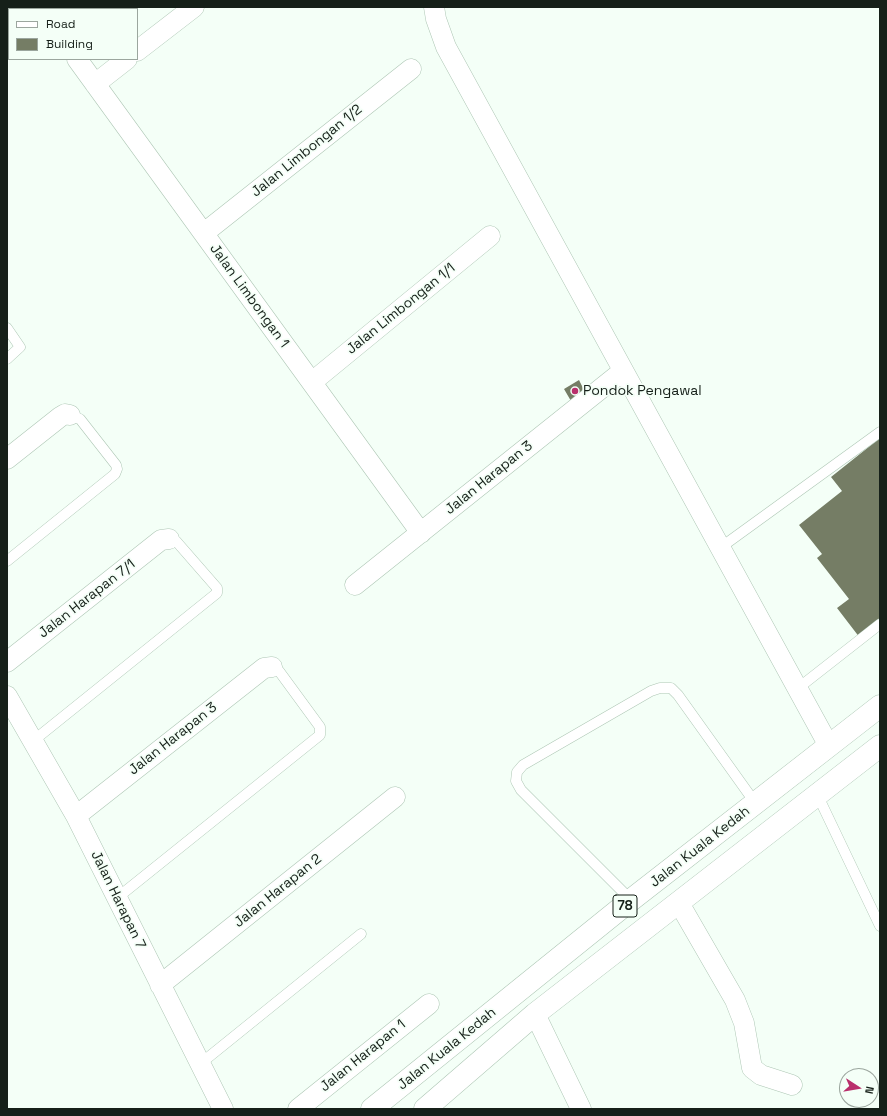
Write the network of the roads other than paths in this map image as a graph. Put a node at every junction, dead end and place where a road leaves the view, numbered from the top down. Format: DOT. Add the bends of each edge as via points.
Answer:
graph roads {
  1 [pos="194,7"];
  2 [pos="434,7"];
  3 [pos="138,50"];
  4 [pos="78,60"];
  5 [pos="126,60"];
  6 [pos="411,69"];
  7 [pos="95,84"];
  8 [pos="204,233"];
  9 [pos="490,236"];
  10 [pos="7,328"];
  11 [pos="7,359"];
  12 [pos="623,371"];
  13 [pos="312,382"];
  14 [pos="70,415"];
  15 [pos="880,432"];
  16 [pos="7,459"];
  17 [pos="421,532"];
  18 [pos="169,539"];
  19 [pos="720,548"];
  20 [pos="7,561"];
  21 [pos="355,586"];
  22 [pos="880,624"];
  23 [pos="7,662"];
  24 [pos="272,667"];
  25 [pos="797,689"];
  26 [pos="7,696"];
  27 [pos="880,706"];
  28 [pos="33,741"];
  29 [pos="829,746"];
  30 [pos="880,746"];
  31 [pos="817,794"];
  32 [pos="395,797"];
  33 [pos="756,804"];
  34 [pos="76,816"];
  35 [pos="117,898"];
  36 [pos="631,900"];
  37 [pos="679,903"];
  38 [pos="880,926"];
  39 [pos="361,934"];
  40 [pos="160,985"];
  41 [pos="429,1004"];
  42 [pos="535,1014"];
  43 [pos="200,1064"];
  44 [pos="792,1085"];
  45 [pos="390,1095"];
  46 [pos="430,1108"];
  47 [pos="222,1109"];
  48 [pos="298,1109"];
  49 [pos="372,1109"];
  50 [pos="581,1109"];
  1 -- 3 [label="street"];
  2 -- 12 [label="street" via="446,47"];
  4 -- 7 [label="street, Jalan Limbongan 1"];
  5 -- 7 [label="street"];
  6 -- 8 [label="street, Jalan Limbongan 1/2"];
  7 -- 8 [label="street, Jalan Limbongan 1"];
  8 -- 13 [label="street, Jalan Limbongan 1"];
  9 -- 13 [label="street, Jalan Limbongan 1/1"];
  10 -- 11 [label="lane" via="20,347"];
  12 -- 17 [label="street, Jalan Harapan 3"];
  12 -- 19 [label="street"];
  13 -- 17 [label="street, Jalan Limbongan 1"];
  14 -- 16 [label="street" via="60,417"];
  14 -- 20 [label="lane" via="80,419 116,465 117,470"];
  15 -- 19 [label="lane"];
  17 -- 21 [label="street, Jalan Harapan 3"];
  18 -- 23 [label="street, Jalan Harapan 7/1" via="161,540"];
  18 -- 28 [label="lane" via="176,541 217,588 217,593"];
  19 -- 25 [label="street"];
  22 -- 25 [label="lane"];
  24 -- 34 [label="street, Jalan Harapan 3" via="264,668"];
  24 -- 35 [label="lane" via="279,671 320,727 320,735"];
  25 -- 29 [label="street"];
  26 -- 28 [label="street, Jalan Harapan 7"];
  27 -- 29 [label="main road, Jalan Kuala Kedah / 78"];
  28 -- 34 [label="street, Jalan Harapan 7"];
  29 -- 33 [label="main road, Jalan Kuala Kedah / 78"];
  30 -- 31 [label="main road, 78"];
  31 -- 37 [label="main road, 78"];
  31 -- 38 [label="lane"];
  32 -- 40 [label="street, Jalan Harapan 2"];
  33 -- 36 [label="main road, Jalan Kuala Kedah / 78"];
  33 -- 36 [label="lane" via="671,688 660,688 651,692 523,765 517,772 516,781 521,790"];
  34 -- 35 [label="street, Jalan Harapan 7"];
  35 -- 40 [label="street, Jalan Harapan 7"];
  36 -- 45 [label="main road, Jalan Kuala Kedah / 78"];
  37 -- 42 [label="main road, 78"];
  37 -- 44 [label="street" via="735,1000 744,1023 752,1068 761,1075"];
  39 -- 43 [label="lane"];
  40 -- 43 [label="street, Jalan Harapan 7"];
  41 -- 48 [label="street, Jalan Harapan 1"];
  42 -- 46 [label="main road, 78"];
  42 -- 50 [label="street"];
  43 -- 47 [label="street, Jalan Harapan 7"];
  45 -- 46 [label="main road" via="411,1091 421,1096"];
  45 -- 49 [label="main road, Jalan Kuala Kedah / 78"];
}
